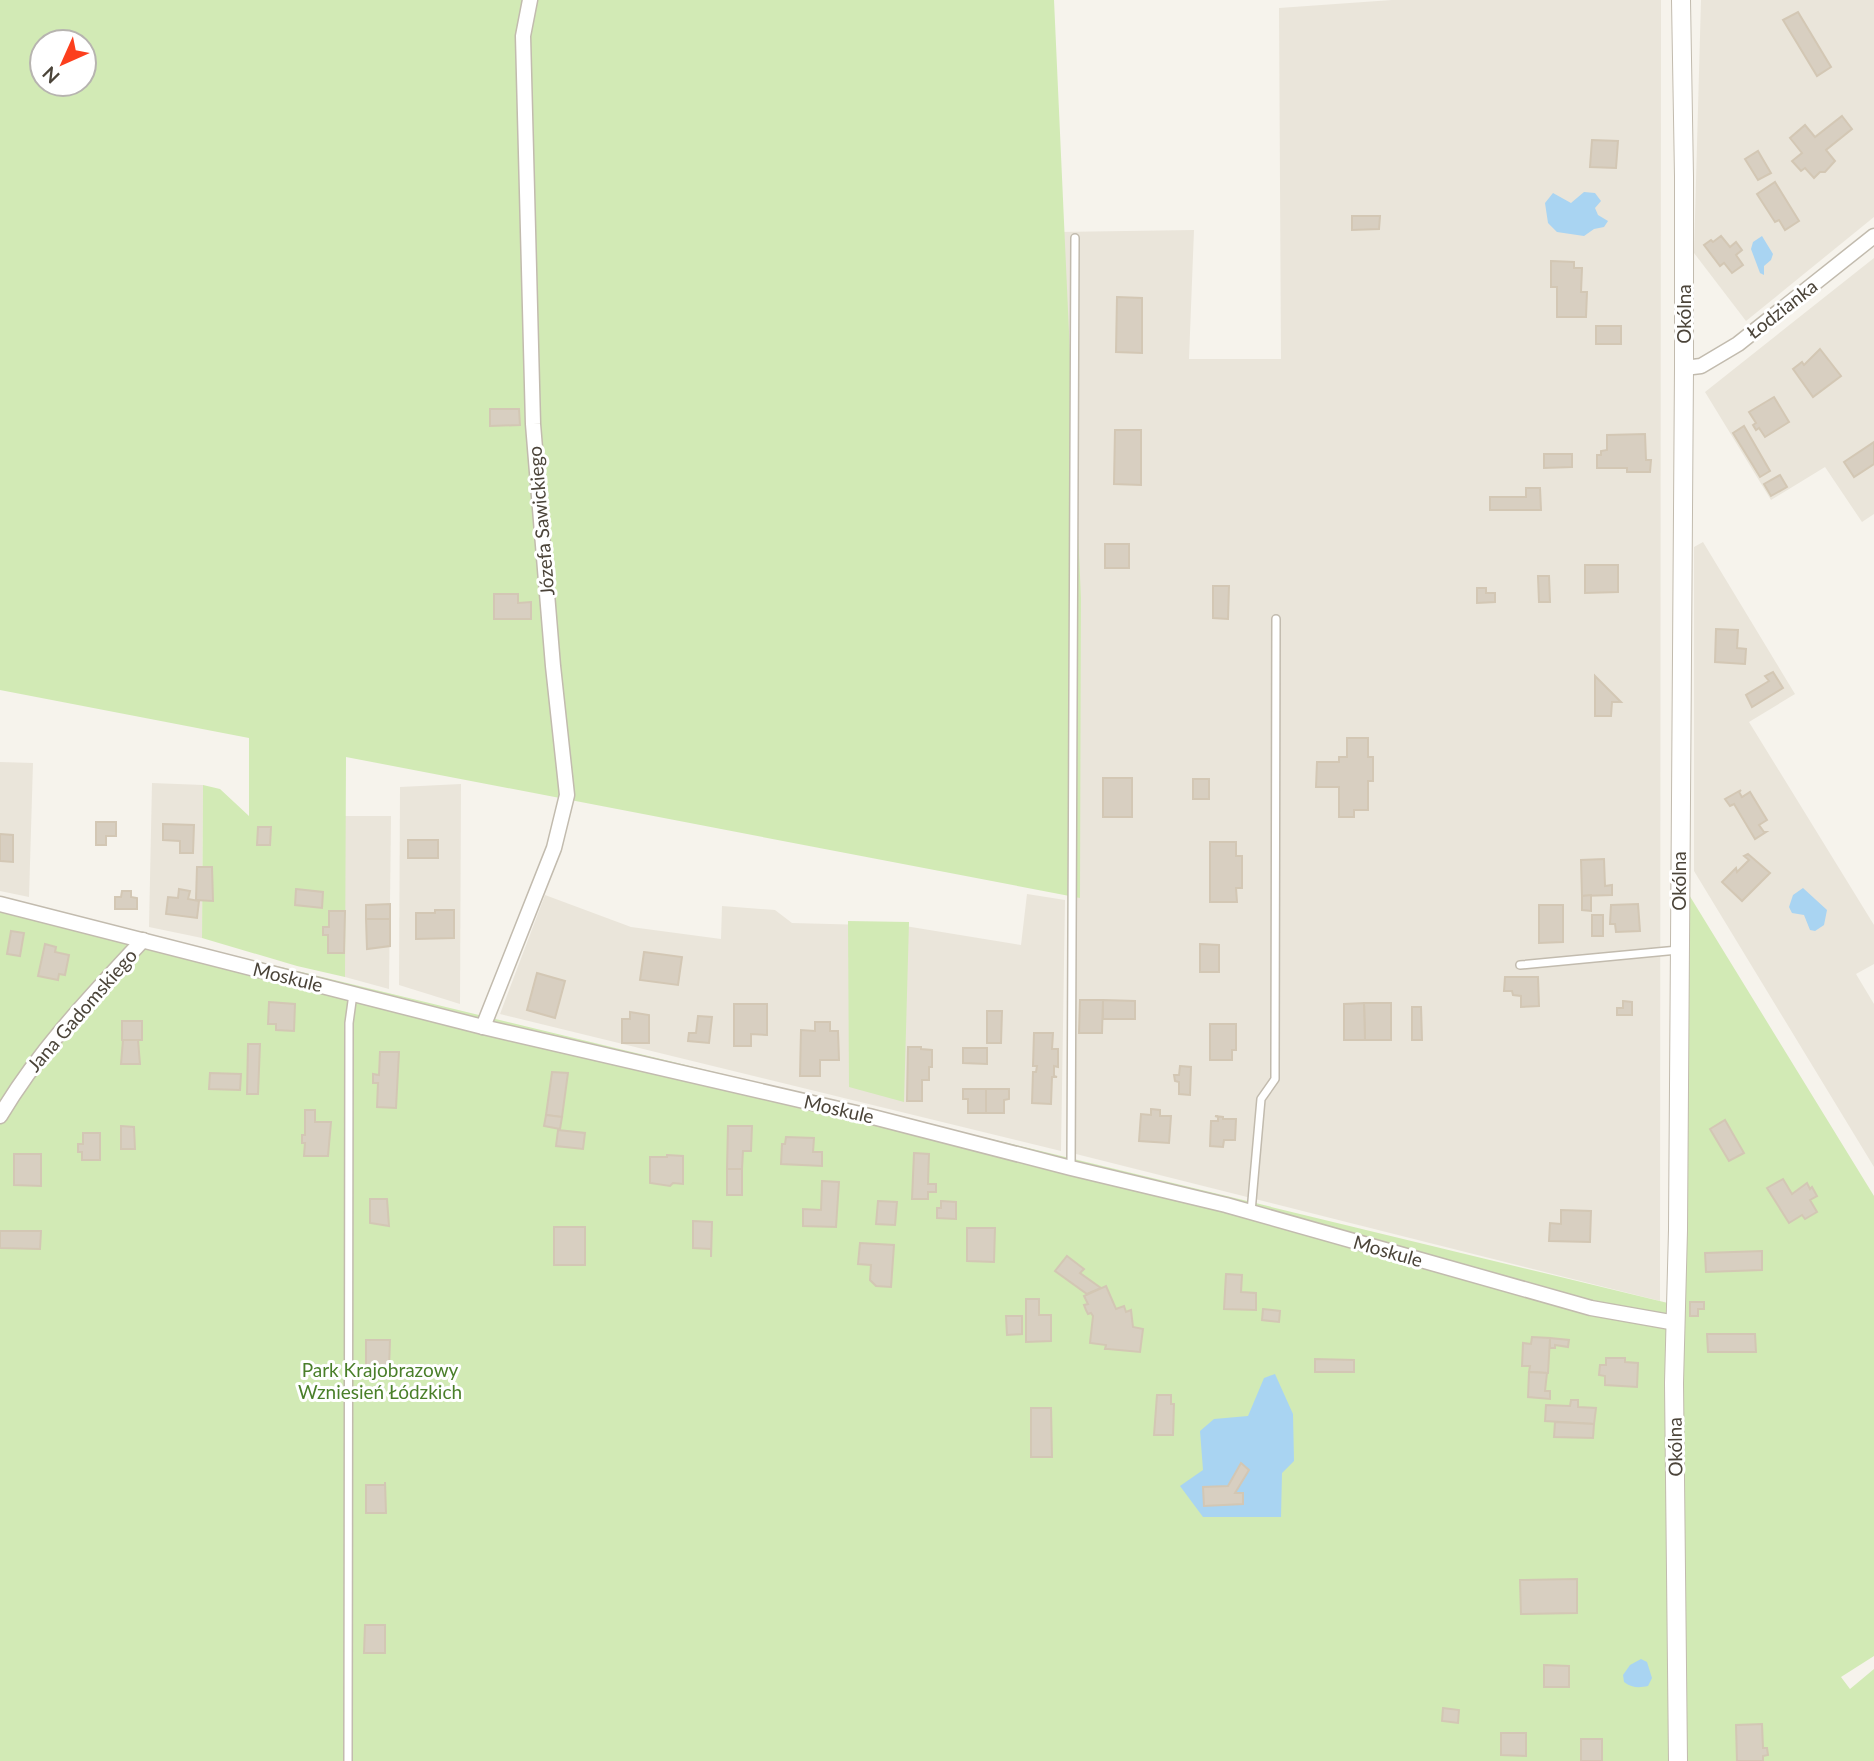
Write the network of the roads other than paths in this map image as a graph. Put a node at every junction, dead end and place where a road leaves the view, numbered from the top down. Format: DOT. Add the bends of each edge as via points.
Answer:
graph roads {
  1 [pos="530,0"];
  2 [pos="1681,0"];
  3 [pos="1874,236"];
  4 [pos="1074,238"];
  5 [pos="1684,368"];
  6 [pos="1276,619"];
  7 [pos="0,904"];
  8 [pos="143,940"];
  9 [pos="1679,950"];
  10 [pos="1520,965"];
  11 [pos="354,994"];
  12 [pos="483,1027"];
  13 [pos="0,1116"];
  14 [pos="1071,1168"];
  15 [pos="1251,1212"];
  16 [pos="1676,1323"];
  17 [pos="348,1761"];
  18 [pos="1678,1761"];
  1 -- 12 [label="street, Józefa Sawickiego" via="523,48 533,424 568,795 554,848"];
  2 -- 5 [label="street, Okólna"];
  3 -- 5 [label="street, Łodzianka" via="1730,350 1702,366"];
  4 -- 14 [label="lane"];
  5 -- 9 [label="street, Okólna"];
  6 -- 15 [label="lane" via="1275,1079 1261,1099"];
  7 -- 8 [label="street, Moskule"];
  8 -- 11 [label="street, Moskule"];
  8 -- 13 [label="street, Jana Gadomskiego" via="76,1013 19,1084"];
  9 -- 10 [label="lane"];
  9 -- 16 [label="street, Okólna"];
  11 -- 12 [label="street, Moskule"];
  11 -- 17 [label="lane" via="349,1023"];
  12 -- 14 [label="street, Moskule"];
  14 -- 15 [label="street, Moskule"];
  15 -- 16 [label="street, Moskule" via="1591,1308"];
  16 -- 18 [label="street, Okólna"];
}
